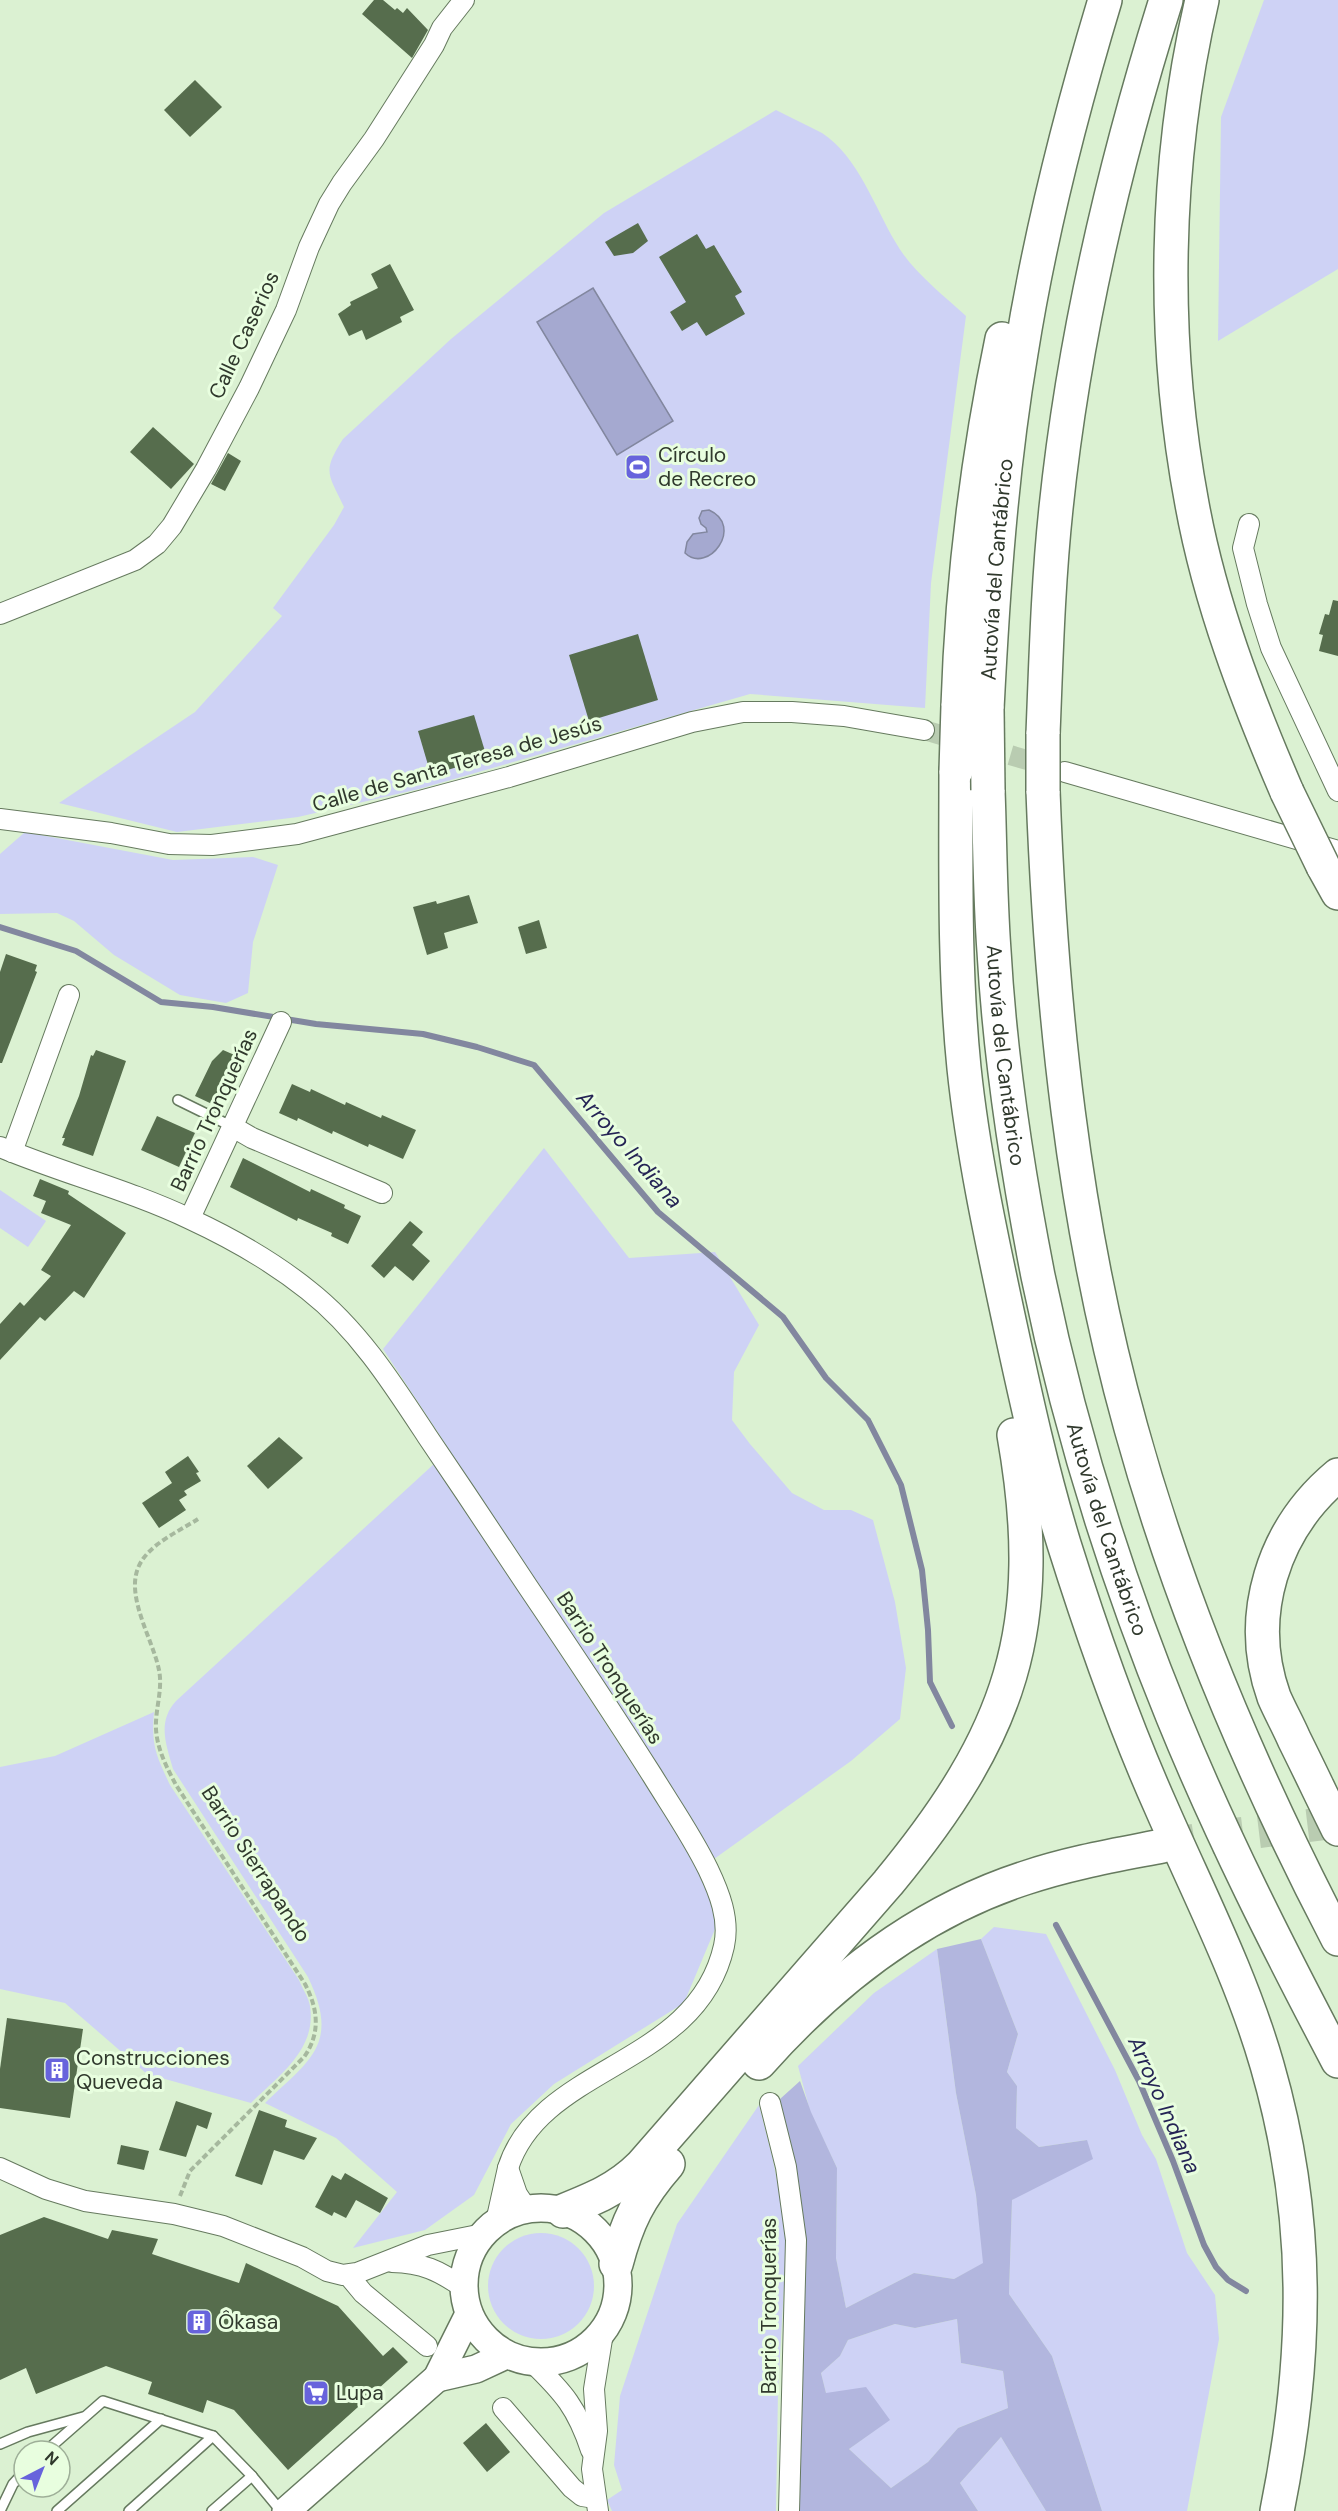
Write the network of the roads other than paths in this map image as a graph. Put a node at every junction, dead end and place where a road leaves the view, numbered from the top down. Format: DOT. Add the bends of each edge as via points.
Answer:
graph roads {
  1 [pos="464,0"];
  2 [pos="1088,0"];
  3 [pos="1105,0"];
  4 [pos="1166,0"];
  5 [pos="1202,0"];
  6 [pos="1249,524"];
  7 [pos="0,615"];
  8 [pos="972,708"];
  9 [pos="924,730"];
  10 [pos="1054,782"];
  11 [pos="1338,791"];
  12 [pos="0,819"];
  13 [pos="1334,868"];
  14 [pos="69,995"];
  15 [pos="280,1022"];
  16 [pos="177,1100"];
  17 [pos="969,1110"];
  18 [pos="233,1127"];
  19 [pos="6,1150"];
  20 [pos="382,1193"];
  21 [pos="190,1218"];
  22 [pos="1338,1475"];
  23 [pos="1338,1829"];
  24 [pos="1162,1846"];
  25 [pos="1338,1940"];
  26 [pos="1338,2061"];
  27 [pos="770,2103"];
  28 [pos="0,2168"];
  29 [pos="508,2168"];
  30 [pos="655,2179"];
  31 [pos="527,2209"];
  32 [pos="572,2215"];
  33 [pos="489,2228"];
  34 [pos="389,2262"];
  35 [pos="616,2264"];
  36 [pos="348,2275"];
  37 [pos="464,2288"];
  38 [pos="470,2314"];
  39 [pos="603,2333"];
  40 [pos="427,2346"];
  41 [pos="506,2355"];
  42 [pos="532,2362"];
  43 [pos="438,2378"];
  44 [pos="503,2408"];
  45 [pos="85,2417"];
  46 [pos="161,2419"];
  47 [pos="213,2436"];
  48 [pos="60,2439"];
  49 [pos="0,2444"];
  50 [pos="593,2456"];
  51 [pos="252,2476"];
  52 [pos="12,2486"];
  53 [pos="597,2504"];
  54 [pos="0,2511"];
  55 [pos="57,2511"];
  56 [pos="129,2511"];
  57 [pos="212,2511"];
  58 [pos="281,2511"];
  59 [pos="286,2511"];
  60 [pos="789,2511"];
  61 [pos="1277,2511"];
  1 -- 7 [label="street, Calle Caserios" via="329,204 254,378 172,526 157,544 135,560"];
  2 -- 8 [label="highway" via="1029,211 988,410 960,652"];
  3 -- 8 [label="highway, Autovía del Cantábrico" via="1050,200 1021,353 1003,479 993,597"];
  4 -- 10 [label="highway, bridge" via="1116,178 1069,410 1048,597 1043,734"];
  5 -- 13 [label="highway" via="1182,110 1171,260 1173,363 1179,422 1201,547 1297,795"];
  6 -- 11 [label="street" via="1243,548 1257,604 1272,648"];
  8 -- 17 [label="highway, bridge" via="956,771 958,987"];
  8 -- 26 [label="highway, Autovía del Cantábrico, bridge" via="988,790 993,951 1020,1170 1038,1275 1083,1456 1125,1589 1173,1718 1245,1877"];
  9 -- 12 [label="street, Calle de Santa Teresa de Jesús" via="844,716 743,712 692,722 297,834 223,844 169,844"];
  10 -- 13 [label="street"];
  10 -- 25 [label="highway" via="1046,880 1056,1022 1069,1123 1104,1316 1131,1427 1189,1608 1223,1695"];
  14 -- 19 [label="street, Barrio Tronquerías"];
  15 -- 18 [label="street, Barrio Tronquerías"];
  16 -- 18 [label="lane"];
  17 -- 32 [label="highway" via="971,1189 1021,1477 1027,1545 1020,1638 1005,1695 962,1783 888,1883 641,2166 628,2179"];
  17 -- 61 [label="highway" via="991,1236 1030,1416 1065,1545 1137,1748 1248,2010 1268,2068 1285,2138 1297,2213 1301,2322 1295,2399"];
  18 -- 20 [label="street"];
  18 -- 21 [label="street, Barrio Tronquerías"];
  19 -- 21 [label="street, Barrio Tronquerías"];
  21 -- 29 [label="street, Barrio Tronquerías" via="267,1260 310,1292 349,1329 387,1377 643,1761 717,1890 724,1912 725,1938 717,1967 699,2002 673,2028 545,2112 521,2138"];
  22 -- 23 [label="highway" via="1308,1504 1285,1537 1266,1590 1262,1618 1267,1668 1275,1698"];
  24 -- 30 [label="highway" via="1025,1878 953,1908 912,1932 844,1979 808,2011"];
  27 -- 60 [label="street, Barrio Tronquerías" via="786,2167 796,2240"];
  28 -- 36 [label="street" via="85,2201 174,2214 223,2226 327,2271"];
  29 -- 31 [label="street"];
  29 -- 33 [label="street, Barrio Tronquerías"];
  30 -- 32 [label="highway" via="627,2197"];
  30 -- 35 [label="highway" via="624,2232"];
  31 -- 32 [label="main road" via="545,2207"];
  31 -- 33 [label="main road" via="510,2214"];
  32 -- 35 [label="main road" via="597,2230"];
  33 -- 34 [label="street" via="428,2245"];
  33 -- 37 [label="main road" via="468,2259"];
  34 -- 36 [label="street"];
  34 -- 37 [label="street" via="427,2266"];
  35 -- 39 [label="main road" via="619,2293"];
  36 -- 40 [label="street" via="363,2293"];
  37 -- 38 [label="main road"];
  38 -- 41 [label="main road" via="484,2338"];
  38 -- 43 [label="main road"];
  39 -- 42 [label="main road" via="571,2357 548,2363"];
  39 -- 50 [label="street" via="594,2389 597,2431"];
  41 -- 42 [label="main road"];
  41 -- 43 [label="main road" via="476,2369"];
  42 -- 50 [label="street" via="573,2405"];
  43 -- 59 [label="main road"];
  44 -- 53 [label="street" via="572,2488"];
  45 -- 46 [label="lane" via="103,2401"];
  45 -- 48 [label="lane"];
  45 -- 49 [label="lane"];
  46 -- 47 [label="lane"];
  46 -- 55 [label="lane"];
  47 -- 51 [label="lane"];
  47 -- 56 [label="lane"];
  50 -- 53 [label="street"];
  51 -- 57 [label="lane"];
  51 -- 58 [label="lane"];
  52 -- 54 [label="lane"];
}
